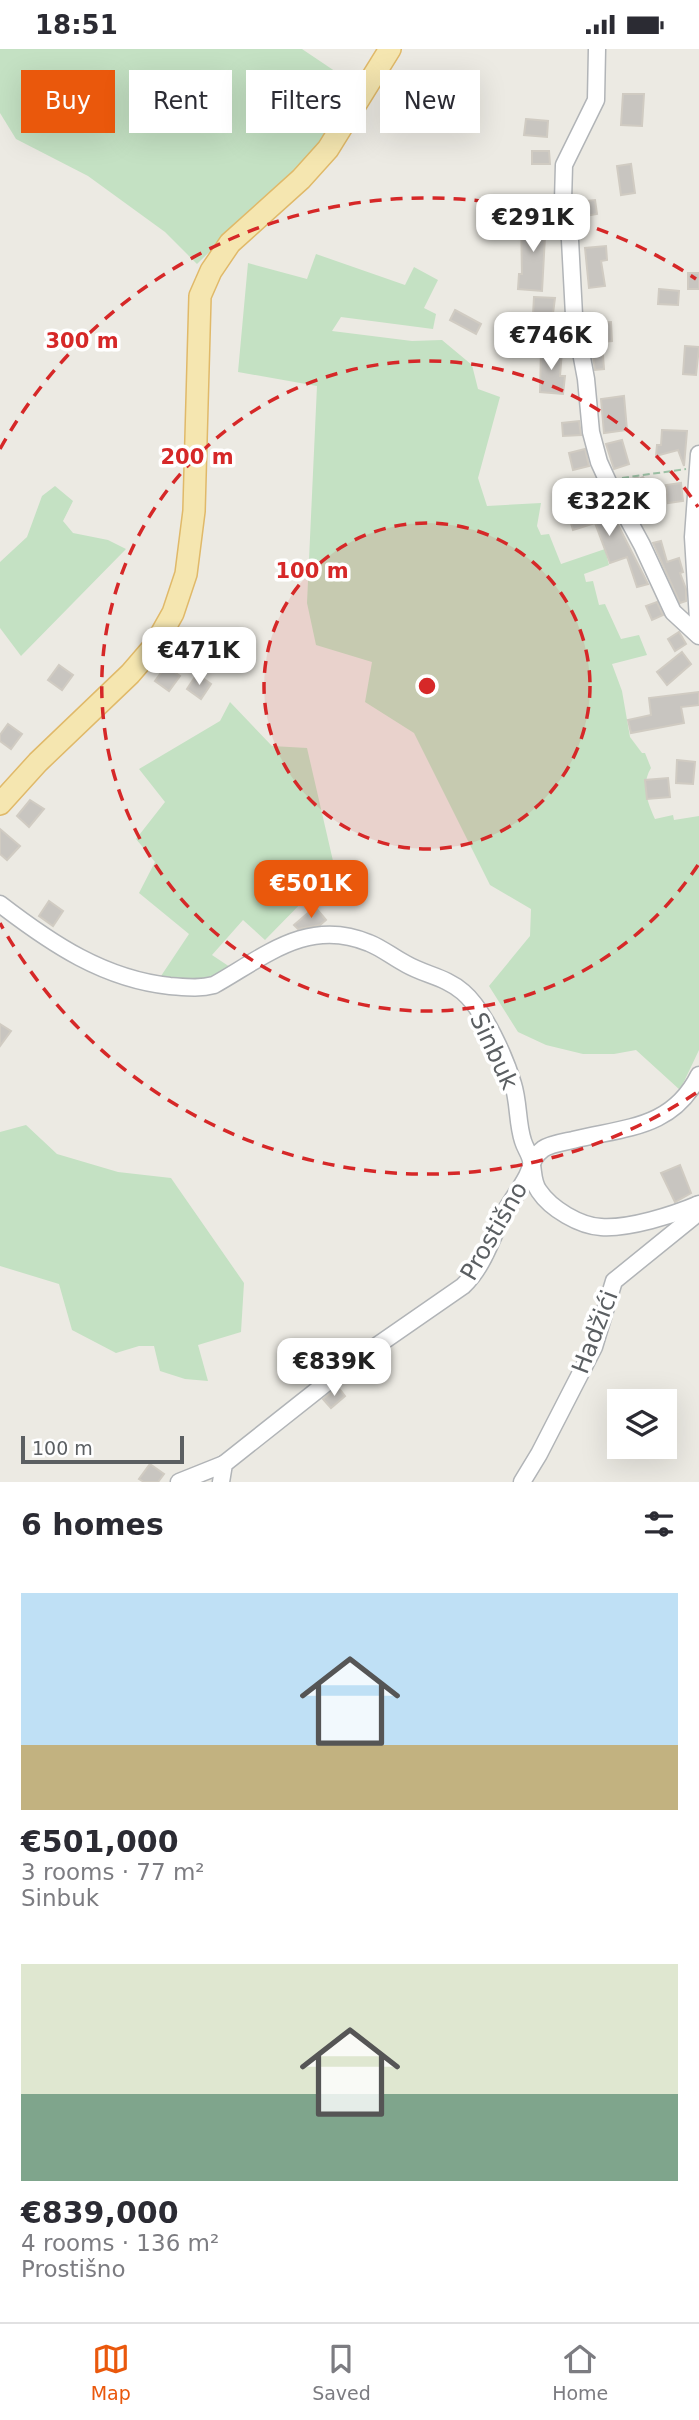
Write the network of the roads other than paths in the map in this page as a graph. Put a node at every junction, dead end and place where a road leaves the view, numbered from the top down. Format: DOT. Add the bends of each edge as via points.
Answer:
graph roads {
  1 [pos="390,49"];
  2 [pos="597,49"];
  3 [pos="698,461"];
  4 [pos="698,634"];
  5 [pos="0,804"];
  6 [pos="0,904"];
  7 [pos="699,1075"];
  8 [pos="531,1161"];
  9 [pos="698,1205"];
  10 [pos="224,1464"];
  11 [pos="178,1482"];
  12 [pos="221,1482"];
  13 [pos="522,1482"];
  1 -- 5 [label="main road" via="328,149 230,243 200,296 194,511 186,574 173,613 155,645 130,674"];
  2 -- 4 [label="street" via="596,100 564,165 563,201 591,432 607,481 673,612"];
  3 -- 4 [label="street" via="693,537"];
  6 -- 8 [label="street, Sinbuk" via="41,936 94,965 135,980 174,986 214,985 276,948 316,935 329,933 369,943 464,992 513,1084 522,1141"];
  7 -- 8 [label="street, Prostišno" via="680,1104 660,1117 633,1128 545,1147"];
  8 -- 9 [label="street, Sinbuk" via="538,1191 548,1201 570,1218 600,1227 630,1224"];
  8 -- 10 [label="street, Prostišno" via="469,1281 349,1365"];
  9 -- 13 [label="street, Hadžići" via="693,1217 614,1280 594,1347"];
  10 -- 11 [label="street, Prostišno"];
  10 -- 12 [label="street"];
}
